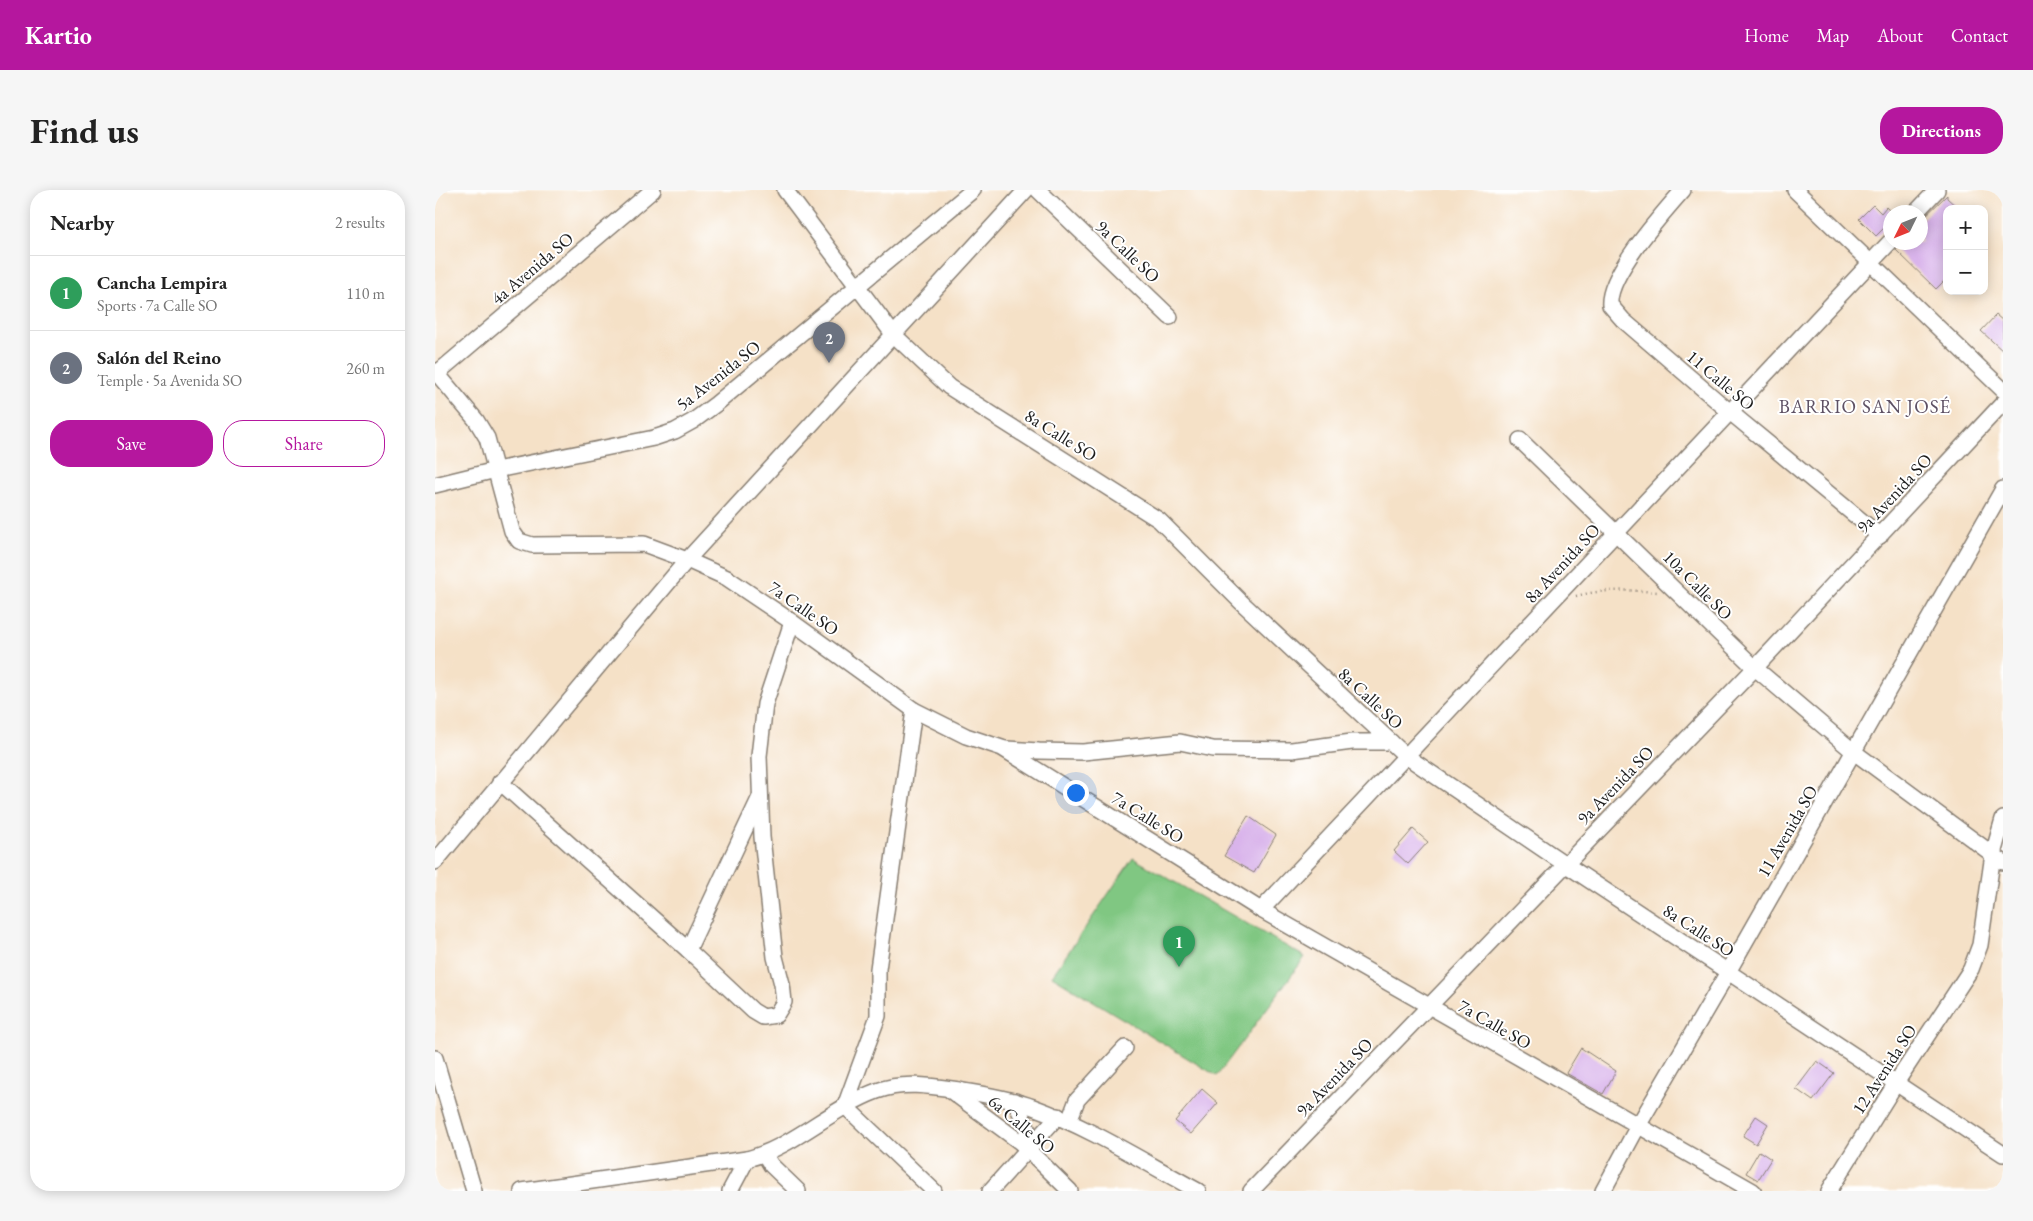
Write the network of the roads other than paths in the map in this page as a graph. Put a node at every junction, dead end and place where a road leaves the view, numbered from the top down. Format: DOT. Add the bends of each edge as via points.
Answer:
graph roads {
  1 [pos="653,190"];
  2 [pos="785,190"];
  3 [pos="973,190"];
  4 [pos="1026,190"];
  5 [pos="1039,190"];
  6 [pos="1683,190"];
  7 [pos="1795,190"];
  8 [pos="1937,190"];
  9 [pos="1923,205"];
  10 [pos="1883,250"];
  11 [pos="1871,263"];
  12 [pos="857,286"];
  13 [pos="1170,317"];
  14 [pos="893,334"];
  15 [pos="435,373"];
  16 [pos="2003,390"];
  17 [pos="2003,403"];
  18 [pos="1730,412"];
  19 [pos="1520,440"];
  20 [pos="496,470"];
  21 [pos="435,485"];
  22 [pos="2003,489"];
  23 [pos="1617,532"];
  24 [pos="1880,536"];
  25 [pos="687,560"];
  26 [pos="792,622"];
  27 [pos="1755,668"];
  28 [pos="914,710"];
  29 [pos="1391,742"];
  30 [pos="1002,748"];
  31 [pos="1854,752"];
  32 [pos="1406,756"];
  33 [pos="500,782"];
  34 [pos="761,795"];
  35 [pos="2003,819"];
  36 [pos="1998,858"];
  37 [pos="435,862"];
  38 [pos="1565,864"];
  39 [pos="1261,910"];
  40 [pos="688,950"];
  41 [pos="1729,972"];
  42 [pos="1427,1007"];
  43 [pos="1125,1048"];
  44 [pos="435,1058"];
  45 [pos="1896,1083"];
  46 [pos="947,1088"];
  47 [pos="1015,1101"];
  48 [pos="845,1106"];
  49 [pos="1063,1119"];
  50 [pos="1638,1126"];
  51 [pos="1027,1150"];
  52 [pos="2003,1154"];
  53 [pos="765,1155"];
  54 [pos="747,1159"];
  55 [pos="474,1191"];
  56 [pos="523,1191"];
  57 [pos="730,1191"];
  58 [pos="798,1191"];
  59 [pos="934,1191"];
  60 [pos="990,1191"];
  61 [pos="1070,1191"];
  62 [pos="1198,1191"];
  63 [pos="1251,1191"];
  64 [pos="1603,1191"];
  65 [pos="1753,1191"];
  66 [pos="1829,1191"];
  1 -- 15 [label="street, 4a Avenida SO"];
  2 -- 12 [label="street, 8a Calle SO"];
  3 -- 12 [label="street, 5a Avenida SO"];
  4 -- 14 [label="street"];
  5 -- 13 [label="street, 9a Calle SO"];
  6 -- 18 [label="street, 11 Calle SO" via="1653,225 1616,278 1610,305 1623,320"];
  7 -- 11 [label="street"];
  8 -- 9 [label="street"];
  10 -- 11 [label="street, 8a Avenida SO"];
  11 -- 16 [label="street"];
  11 -- 18 [label="street, 8a Avenida SO"];
  12 -- 14 [label="street, 8a Calle SO"];
  12 -- 20 [label="street, 5a Avenida SO" via="693,421 633,444"];
  14 -- 25 [label="street"];
  14 -- 29 [label="street, 8a Calle SO" via="949,387 1159,520 1240,601"];
  15 -- 20 [label="street, 7a Calle SO" via="481,428"];
  17 -- 24 [label="street, 9a Avenida SO"];
  18 -- 23 [label="street, 8a Avenida SO"];
  18 -- 24 [label="street, 11 Calle SO"];
  19 -- 23 [label="street, 10a Calle SO"];
  20 -- 21 [label="street, 5a Avenida SO"];
  20 -- 25 [label="street, 7a Calle SO" via="512,531 519,541 532,545 644,544"];
  22 -- 31 [label="street, 11 Avenida SO"];
  23 -- 27 [label="street, 10a Calle SO"];
  23 -- 32 [label="street, 8a Avenida SO"];
  24 -- 27 [label="street, 9a Avenida SO"];
  25 -- 26 [label="street, 7a Calle SO" via="727,578"];
  25 -- 33 [label="street"];
  26 -- 28 [label="street, 7a Calle SO"];
  26 -- 34 [label="street" via="765,704 759,756"];
  27 -- 31 [label="street, 10a Calle SO"];
  27 -- 38 [label="street, 9a Avenida SO"];
  28 -- 30 [label="street, 7a Calle SO" via="966,736"];
  28 -- 48 [label="street" via="878,969 877,1016"];
  29 -- 30 [label="street" via="1352,742 1292,750 1213,749 1180,742 1083,752"];
  29 -- 32 [label="street, 8a Calle SO"];
  30 -- 39 [label="street, 7a Calle SO"];
  31 -- 36 [label="street, 10a Calle SO"];
  31 -- 41 [label="street, 11 Avenida SO"];
  32 -- 38 [label="street, 8a Calle SO"];
  32 -- 39 [label="street, 8a Avenida SO"];
  33 -- 37 [label="street"];
  33 -- 40 [label="street"];
  34 -- 40 [label="street"];
  34 -- 40 [label="street" via="762,837 775,957 784,1002 776,1015 763,1017 753,1011"];
  35 -- 36 [label="street, 12 Avenida SO"];
  36 -- 45 [label="street, 12 Avenida SO" via="1980,945 1971,968"];
  38 -- 41 [label="street, 8a Calle SO"];
  38 -- 42 [label="street, 9a Avenida SO"];
  39 -- 42 [label="street, 7a Calle SO"];
  41 -- 45 [label="street, 8a Calle SO"];
  41 -- 50 [label="street, 11 Avenida SO"];
  42 -- 50 [label="street, 7a Calle SO"];
  42 -- 63 [label="street, 9a Avenida SO"];
  43 -- 49 [label="street"];
  44 -- 55 [label="street"];
  45 -- 52 [label="street, 8a Calle SO"];
  45 -- 66 [label="street, 12 Avenida SO"];
  46 -- 47 [label="street"];
  46 -- 48 [label="street" via="892,1086"];
  46 -- 51 [label="street, 6a Calle SO"];
  47 -- 49 [label="street"];
  47 -- 51 [label="street" via="1027,1128"];
  48 -- 53 [label="street"];
  48 -- 59 [label="street"];
  49 -- 51 [label="street"];
  49 -- 62 [label="street"];
  50 -- 64 [label="street, 11 Avenida SO"];
  50 -- 65 [label="street, 7a Calle SO"];
  51 -- 60 [label="street"];
  51 -- 61 [label="street, 6a Calle SO"];
  53 -- 54 [label="street"];
  53 -- 58 [label="street"];
  54 -- 56 [label="street"];
  54 -- 57 [label="street"];
}
